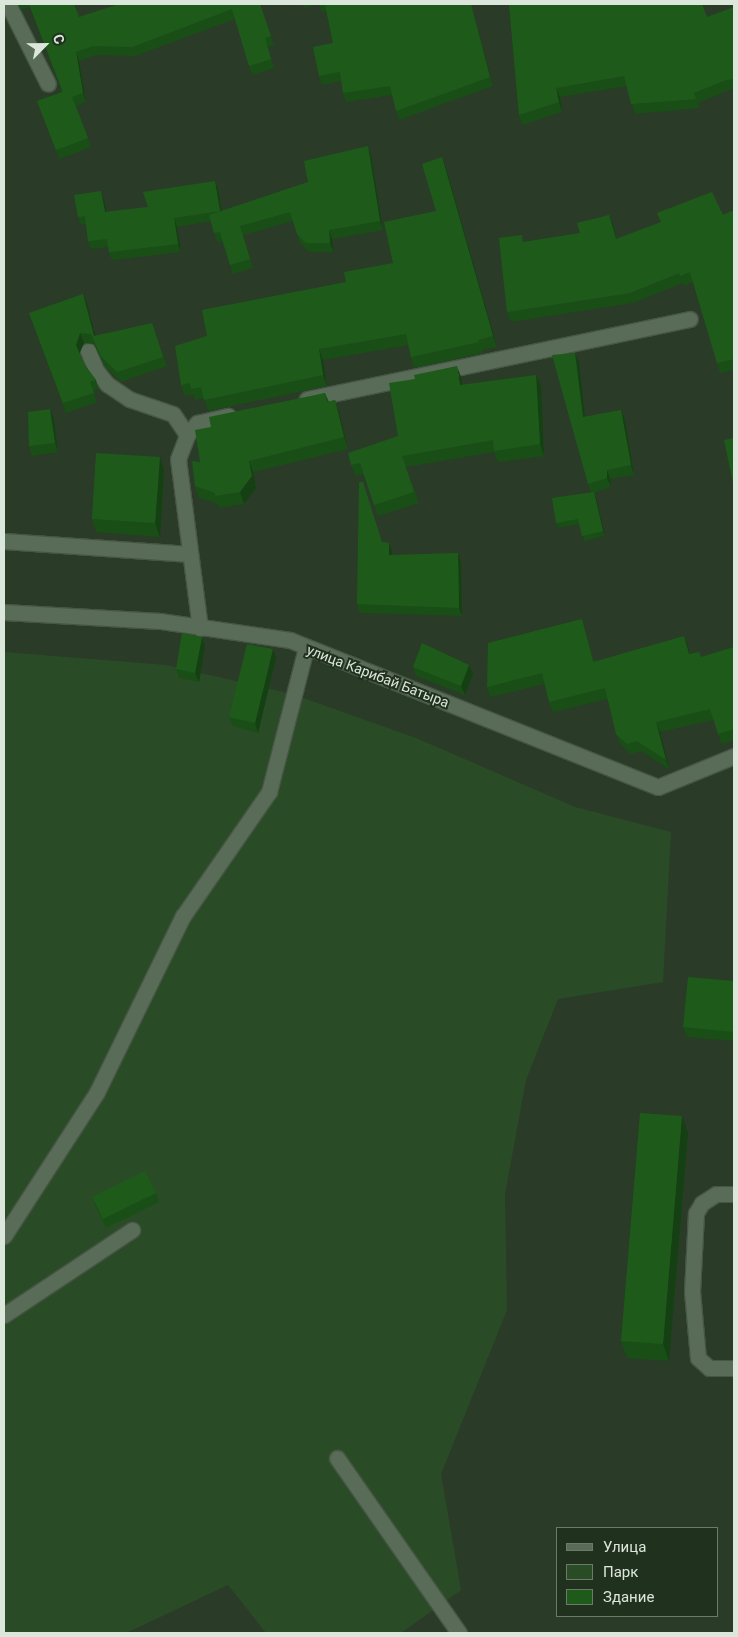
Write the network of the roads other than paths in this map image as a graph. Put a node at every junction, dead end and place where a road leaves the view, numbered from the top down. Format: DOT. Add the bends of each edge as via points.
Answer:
graph roads {
  1 [pos="8,4"];
  2 [pos="48,84"];
  3 [pos="690,319"];
  4 [pos="88,351"];
  5 [pos="292,403"];
  6 [pos="244,413"];
  7 [pos="187,435"];
  8 [pos="4,541"];
  9 [pos="190,554"];
  10 [pos="4,612"];
  11 [pos="200,628"];
  12 [pos="306,648"];
  13 [pos="734,756"];
  14 [pos="734,1194"];
  15 [pos="132,1230"];
  16 [pos="4,1236"];
  17 [pos="4,1315"];
  18 [pos="734,1368"];
  19 [pos="337,1458"];
  20 [pos="459,1633"];
  1 -- 2 [label="street"];
  3 -- 5 [label="street"];
  4 -- 7 [label="street" via="96,370 107,384 129,398 173,414"];
  6 -- 7 [label="street" via="197,423"];
  7 -- 9 [label="street" via="178,459"];
  8 -- 9 [label="street"];
  9 -- 11 [label="street"];
  10 -- 11 [label="street, улица Карибай Батыра" via="160,621"];
  11 -- 12 [label="street, улица Карибай Батыра" via="290,640"];
  12 -- 13 [label="street, улица Карибай Батыра" via="658,787"];
  12 -- 16 [label="street" via="269,792 183,916 97,1092"];
  14 -- 18 [label="street" via="716,1194 702,1203 696,1213 692,1291 698,1358 709,1368"];
  15 -- 17 [label="street"];
  19 -- 20 [label="street" via="430,1596"];
}
